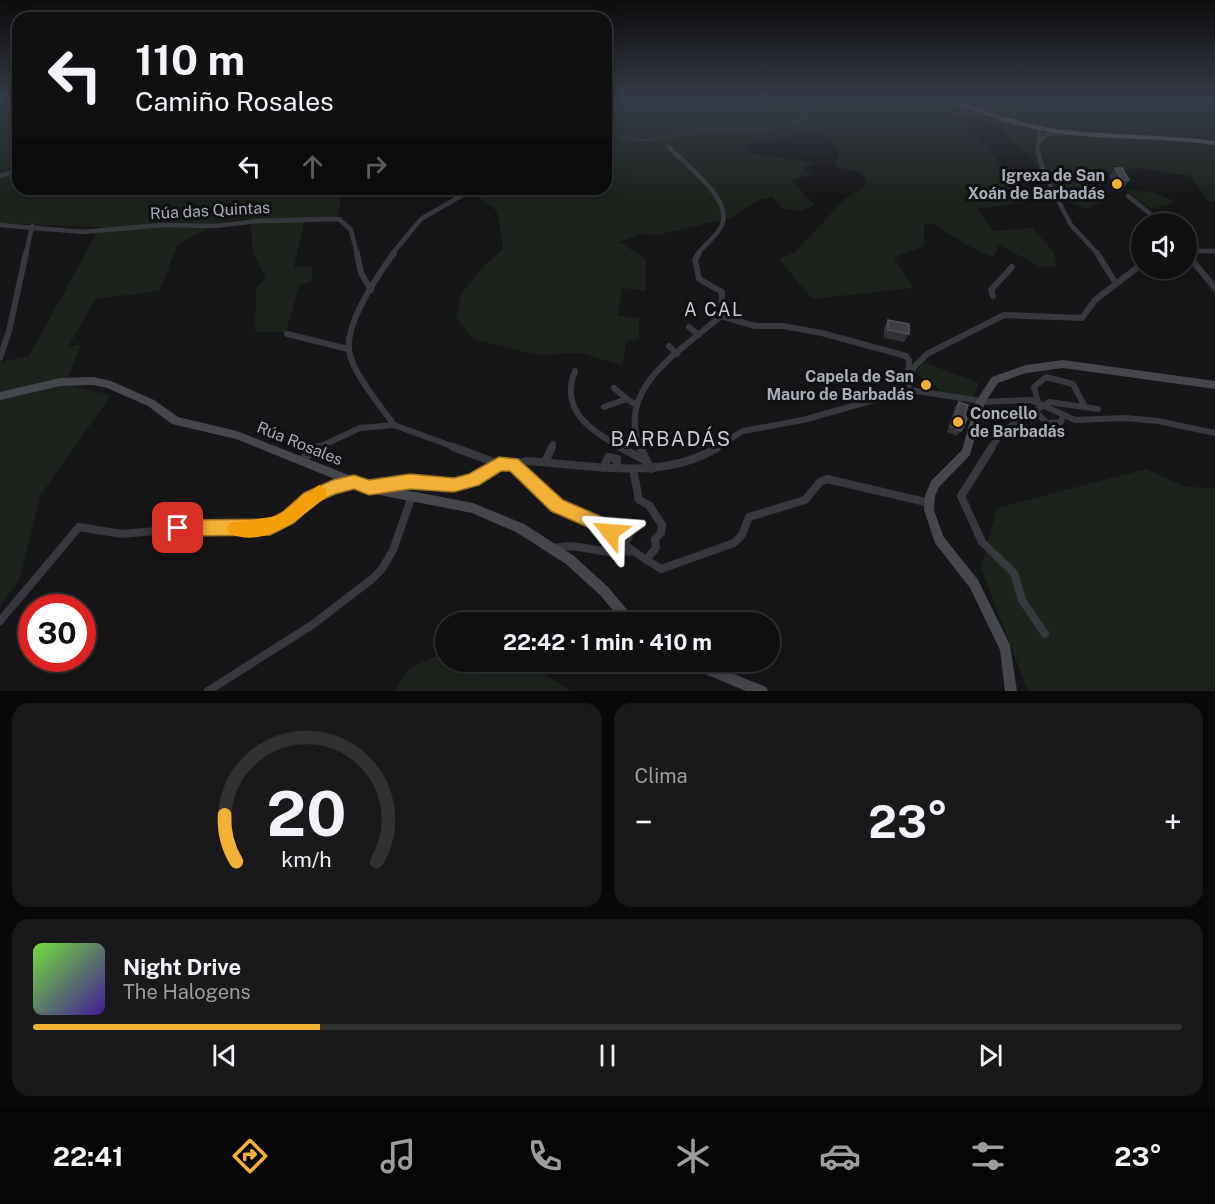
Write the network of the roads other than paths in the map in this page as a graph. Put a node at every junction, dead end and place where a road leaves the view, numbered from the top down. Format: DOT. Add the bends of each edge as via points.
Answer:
graph roads {
  1 [pos="1036,131"];
  2 [pos="1048,132"];
  3 [pos="1040,137"];
  4 [pos="1215,143"];
  5 [pos="669,147"];
  6 [pos="462,195"];
  7 [pos="1128,196"];
  8 [pos="1149,213"];
  9 [pos="0,225"];
  10 [pos="32,226"];
  11 [pos="1215,251"];
  12 [pos="1197,252"];
  13 [pos="1197,266"];
  14 [pos="1012,267"];
  15 [pos="1131,271"];
  16 [pos="1115,282"];
  17 [pos="1215,288"];
  18 [pos="371,290"];
  19 [pos="993,296"];
  20 [pos="720,316"];
  21 [pos="689,327"];
  22 [pos="287,334"];
  23 [pos="699,335"];
  24 [pos="669,346"];
  25 [pos="348,349"];
  26 [pos="677,354"];
  27 [pos="0,358"];
  28 [pos="575,371"];
  29 [pos="1215,385"];
  30 [pos="909,387"];
  31 [pos="614,388"];
  32 [pos="0,396"];
  33 [pos="627,399"];
  34 [pos="981,402"];
  35 [pos="1041,404"];
  36 [pos="636,405"];
  37 [pos="604,407"];
  38 [pos="1085,407"];
  39 [pos="1098,409"];
  40 [pos="1036,412"];
  41 [pos="1063,415"];
  42 [pos="1047,423"];
  43 [pos="394,425"];
  44 [pos="1215,433"];
  45 [pos="1040,436"];
  46 [pos="553,444"];
  47 [pos="302,460"];
  48 [pos="645,460"];
  49 [pos="544,462"];
  50 [pos="499,464"];
  51 [pos="513,464"];
  52 [pos="633,469"];
  53 [pos="651,469"];
  54 [pos="354,482"];
  55 [pos="369,488"];
  56 [pos="412,496"];
  57 [pos="930,503"];
  58 [pos="630,525"];
  59 [pos="625,544"];
  60 [pos="551,548"];
  61 [pos="633,551"];
  62 [pos="646,560"];
  63 [pos="621,612"];
  64 [pos="0,621"];
  65 [pos="1045,633"];
  66 [pos="715,672"];
  67 [pos="208,691"];
  68 [pos="762,691"];
  69 [pos="1011,691"];
  1 -- 3 [label="street"];
  2 -- 3 [label="street"];
  2 -- 4 [label="main road" via="1161,136"];
  3 -- 16 [label="street" via="1037,150 1045,175 1071,225 1100,255"];
  5 -- 20 [label="street" via="725,208 722,226 704,243 695,260 699,279 722,292"];
  6 -- 18 [label="street" via="432,212 402,240"];
  7 -- 8 [label="street"];
  9 -- 10 [label="street, Rúa das Quintas"];
  10 -- 18 [label="street, Rúa das Quintas" via="83,232 162,225 345,220 351,228 362,279"];
  10 -- 27 [label="street"];
  11 -- 12 [label="street"];
  13 -- 17 [label="street"];
  14 -- 19 [label="street" via="990,291"];
  15 -- 16 [label="street"];
  16 -- 30 [label="street" via="1082,318 1006,315 934,350 914,367"];
  18 -- 25 [label="street" via="354,323"];
  20 -- 23 [label="street"];
  20 -- 30 [label="street" via="755,326 822,333 906,356"];
  21 -- 23 [label="street"];
  22 -- 25 [label="street"];
  23 -- 26 [label="street"];
  24 -- 26 [label="street"];
  25 -- 43 [label="street"];
  26 -- 36 [label="street" via="650,377"];
  28 -- 48 [label="street" via="569,396 592,430"];
  29 -- 34 [label="street" via="1073,364 1049,364 1001,376"];
  30 -- 34 [label="street"];
  30 -- 53 [label="street" via="803,420 743,431 698,459"];
  31 -- 33 [label="street"];
  32 -- 47 [label="street, Rúa Rosales" via="60,382 93,381 133,393 175,421 237,435"];
  33 -- 36 [label="street"];
  33 -- 37 [label="street"];
  34 -- 35 [label="street" via="1021,400"];
  34 -- 57 [label="street" via="966,452 935,484"];
  35 -- 38 [label="street"];
  35 -- 38 [label="street" via="1034,387 1046,377 1073,384"];
  35 -- 40 [label="street"];
  35 -- 41 [label="street"];
  36 -- 48 [label="street" via="632,418"];
  38 -- 39 [label="street"];
  40 -- 42 [label="street"];
  40 -- 65 [label="street" via="1015,420 999,435 961,496 982,542 1014,573 1022,600"];
  41 -- 42 [label="street" via="1061,422"];
  41 -- 44 [label="street" via="1093,422 1125,418 1158,421"];
  42 -- 45 [label="street" via="1051,431"];
  43 -- 47 [label="street" via="370,425 322,444"];
  43 -- 50 [label="street"];
  46 -- 49 [label="street"];
  47 -- 54 [label="street, Rúa Rosales"];
  48 -- 53 [label="street"];
  49 -- 51 [label="street"];
  49 -- 52 [label="street" via="604,468 608,457 617,459 617,468"];
  50 -- 51 [label="street"];
  50 -- 55 [label="street" via="460,484 410,482"];
  51 -- 59 [label="street" via="557,506 596,523"];
  52 -- 53 [label="street"];
  52 -- 62 [label="street" via="639,500 649,505 662,525 655,539 656,548"];
  54 -- 55 [label="street, Rúa Rosales"];
  54 -- 64 [label="street" via="322,491 270,527 200,527 122,534 79,527"];
  55 -- 56 [label="street, Rúa Rosales"];
  56 -- 60 [label="street, Rúa Rosales" via="496,516"];
  56 -- 67 [label="street" via="393,550 372,579 312,625"];
  57 -- 62 [label="street" via="827,478 805,500 749,517 740,538 729,546 661,569"];
  57 -- 69 [label="street" via="939,539 974,584 1006,649"];
  58 -- 59 [label="street"];
  59 -- 61 [label="street"];
  60 -- 61 [label="street" via="600,549 624,554"];
  60 -- 63 [label="street, Rúa Rosales" via="588,575"];
  61 -- 62 [label="street"];
  66 -- 68 [label="street"];
}
